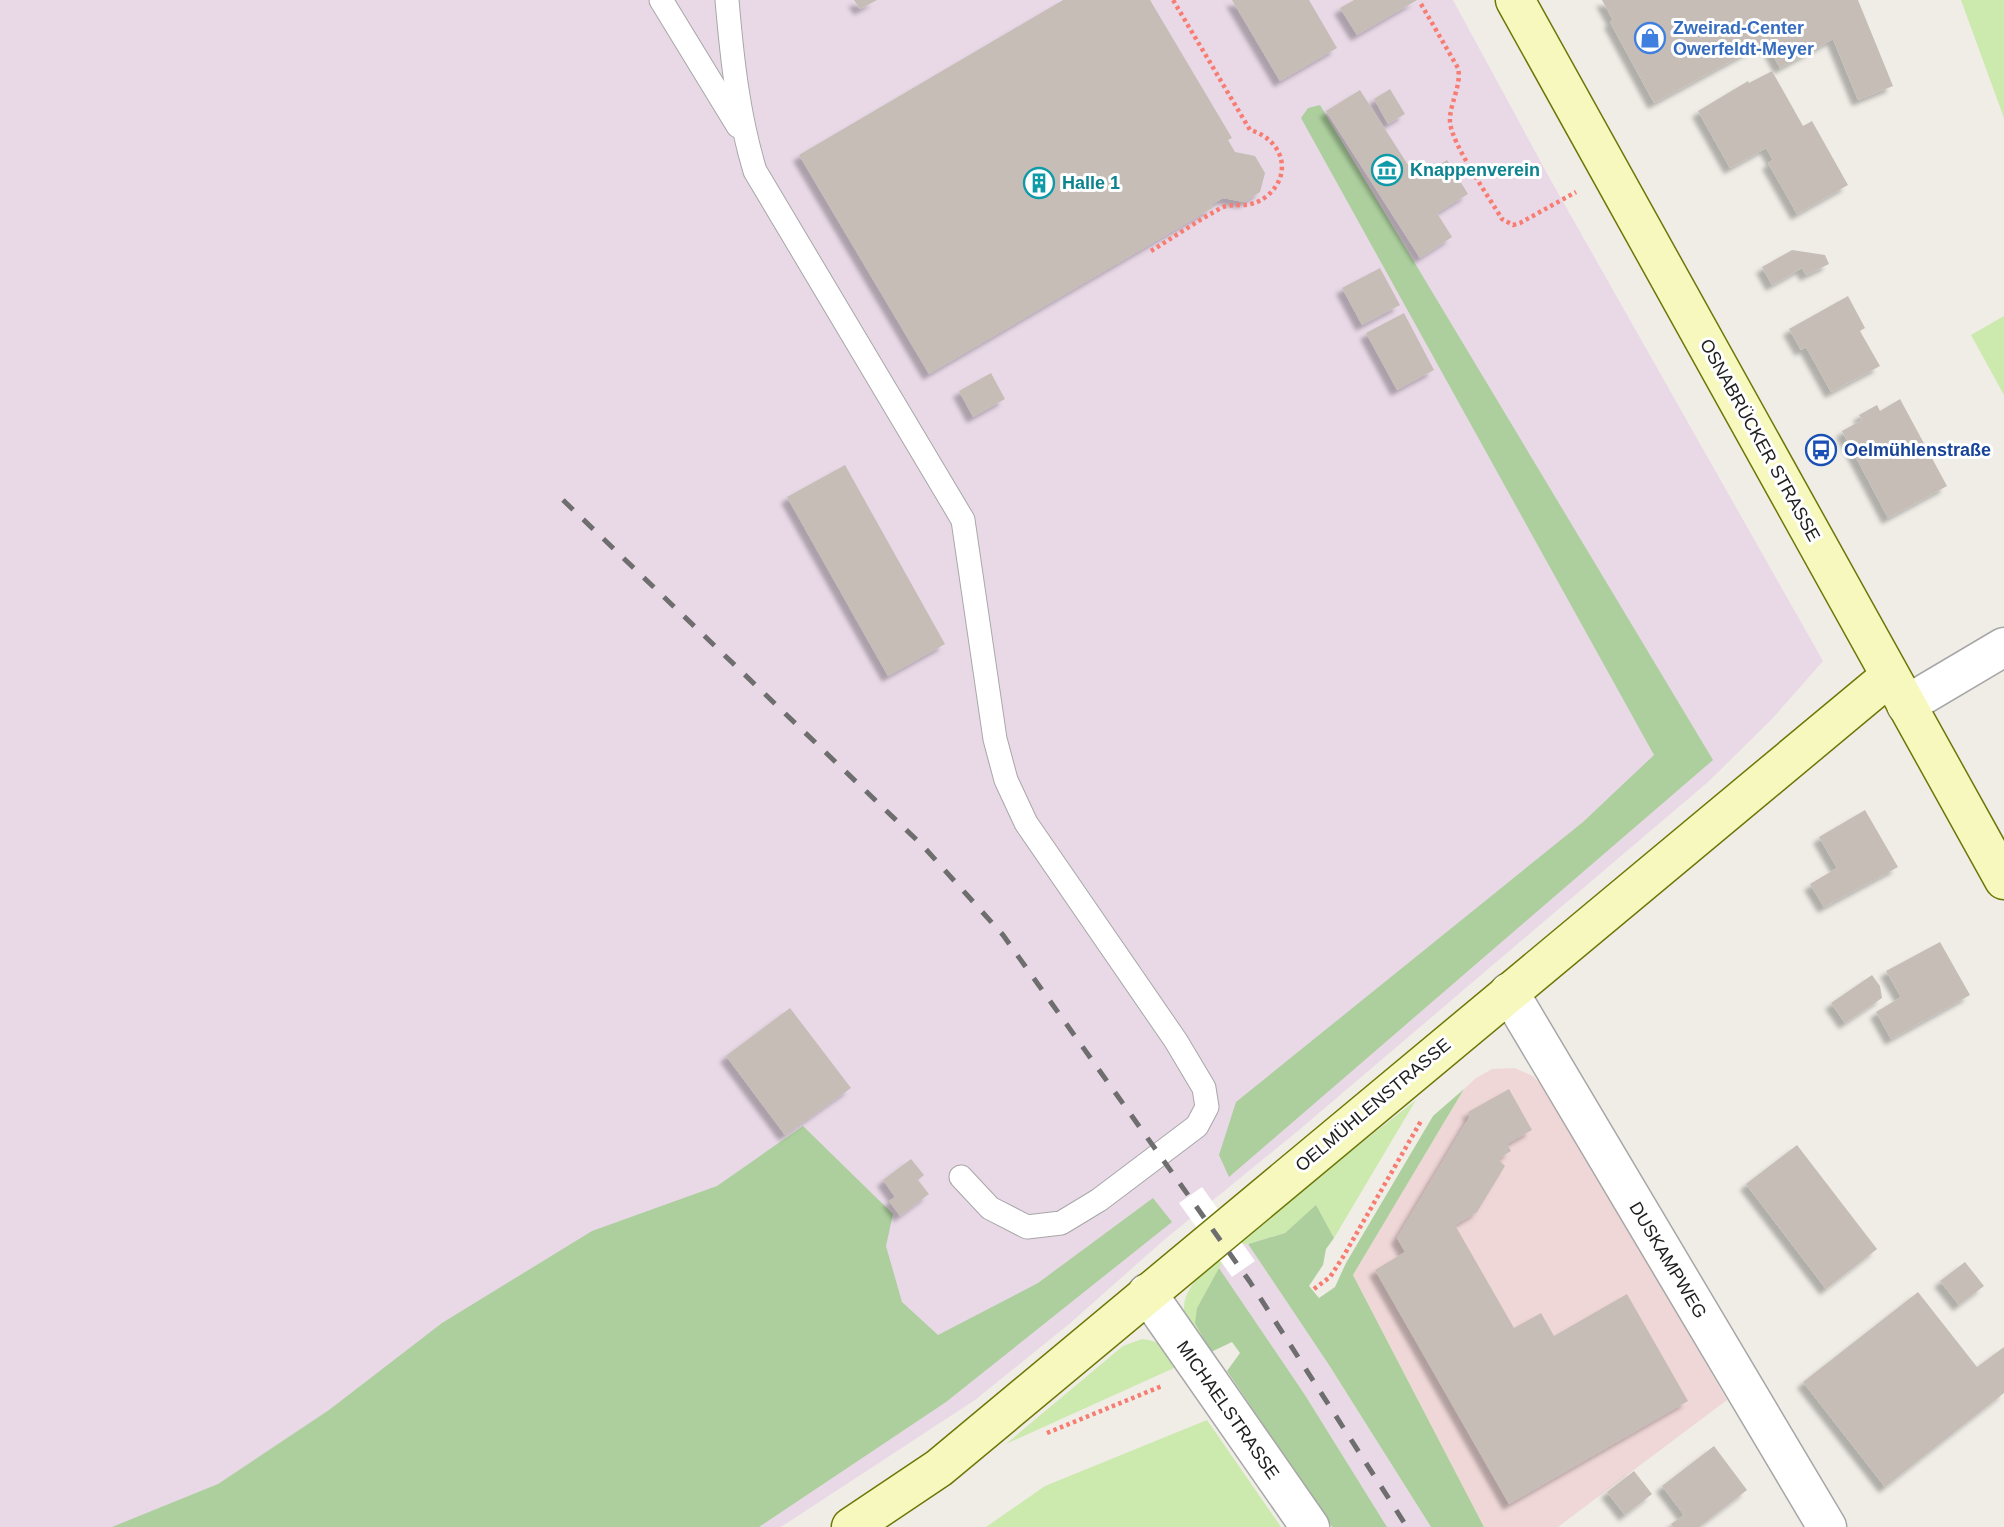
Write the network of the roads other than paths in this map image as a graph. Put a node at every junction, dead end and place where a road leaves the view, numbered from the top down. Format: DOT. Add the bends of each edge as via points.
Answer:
graph roads {
  1 [pos="661,0"];
  2 [pos="727,0"];
  3 [pos="1515,0"];
  4 [pos="744,135"];
  5 [pos="2004,647"];
  6 [pos="1898,690"];
  7 [pos="2004,880"];
  8 [pos="1509,992"];
  9 [pos="961,1177"];
  10 [pos="1147,1293"];
  11 [pos="851,1527"];
  12 [pos="1310,1527"];
  13 [pos="1827,1527"];
  1 -- 4 [label="lane"];
  2 -- 4 [label="lane"];
  3 -- 6 [label="street, OSNABRÜCKER STRASSE"];
  4 -- 9 [label="lane" via="755,171 963,520 995,739 1006,780 1026,822 1204,1087 1206,1107 1197,1125 1099,1200 1061,1223 1027,1227 990,1208"];
  5 -- 6 [label="street"];
  6 -- 7 [label="street, OSNABRÜCKER STRASSE"];
  6 -- 8 [label="street, OELMÜHLENSTRASSE"];
  8 -- 10 [label="street, OELMÜHLENSTRASSE"];
  8 -- 13 [label="street, DUSKAMPWEG"];
  10 -- 11 [label="street, OELMÜHLENSTRASSE" via="939,1468"];
  10 -- 12 [label="street, MICHAELSTRASSE"];
}
